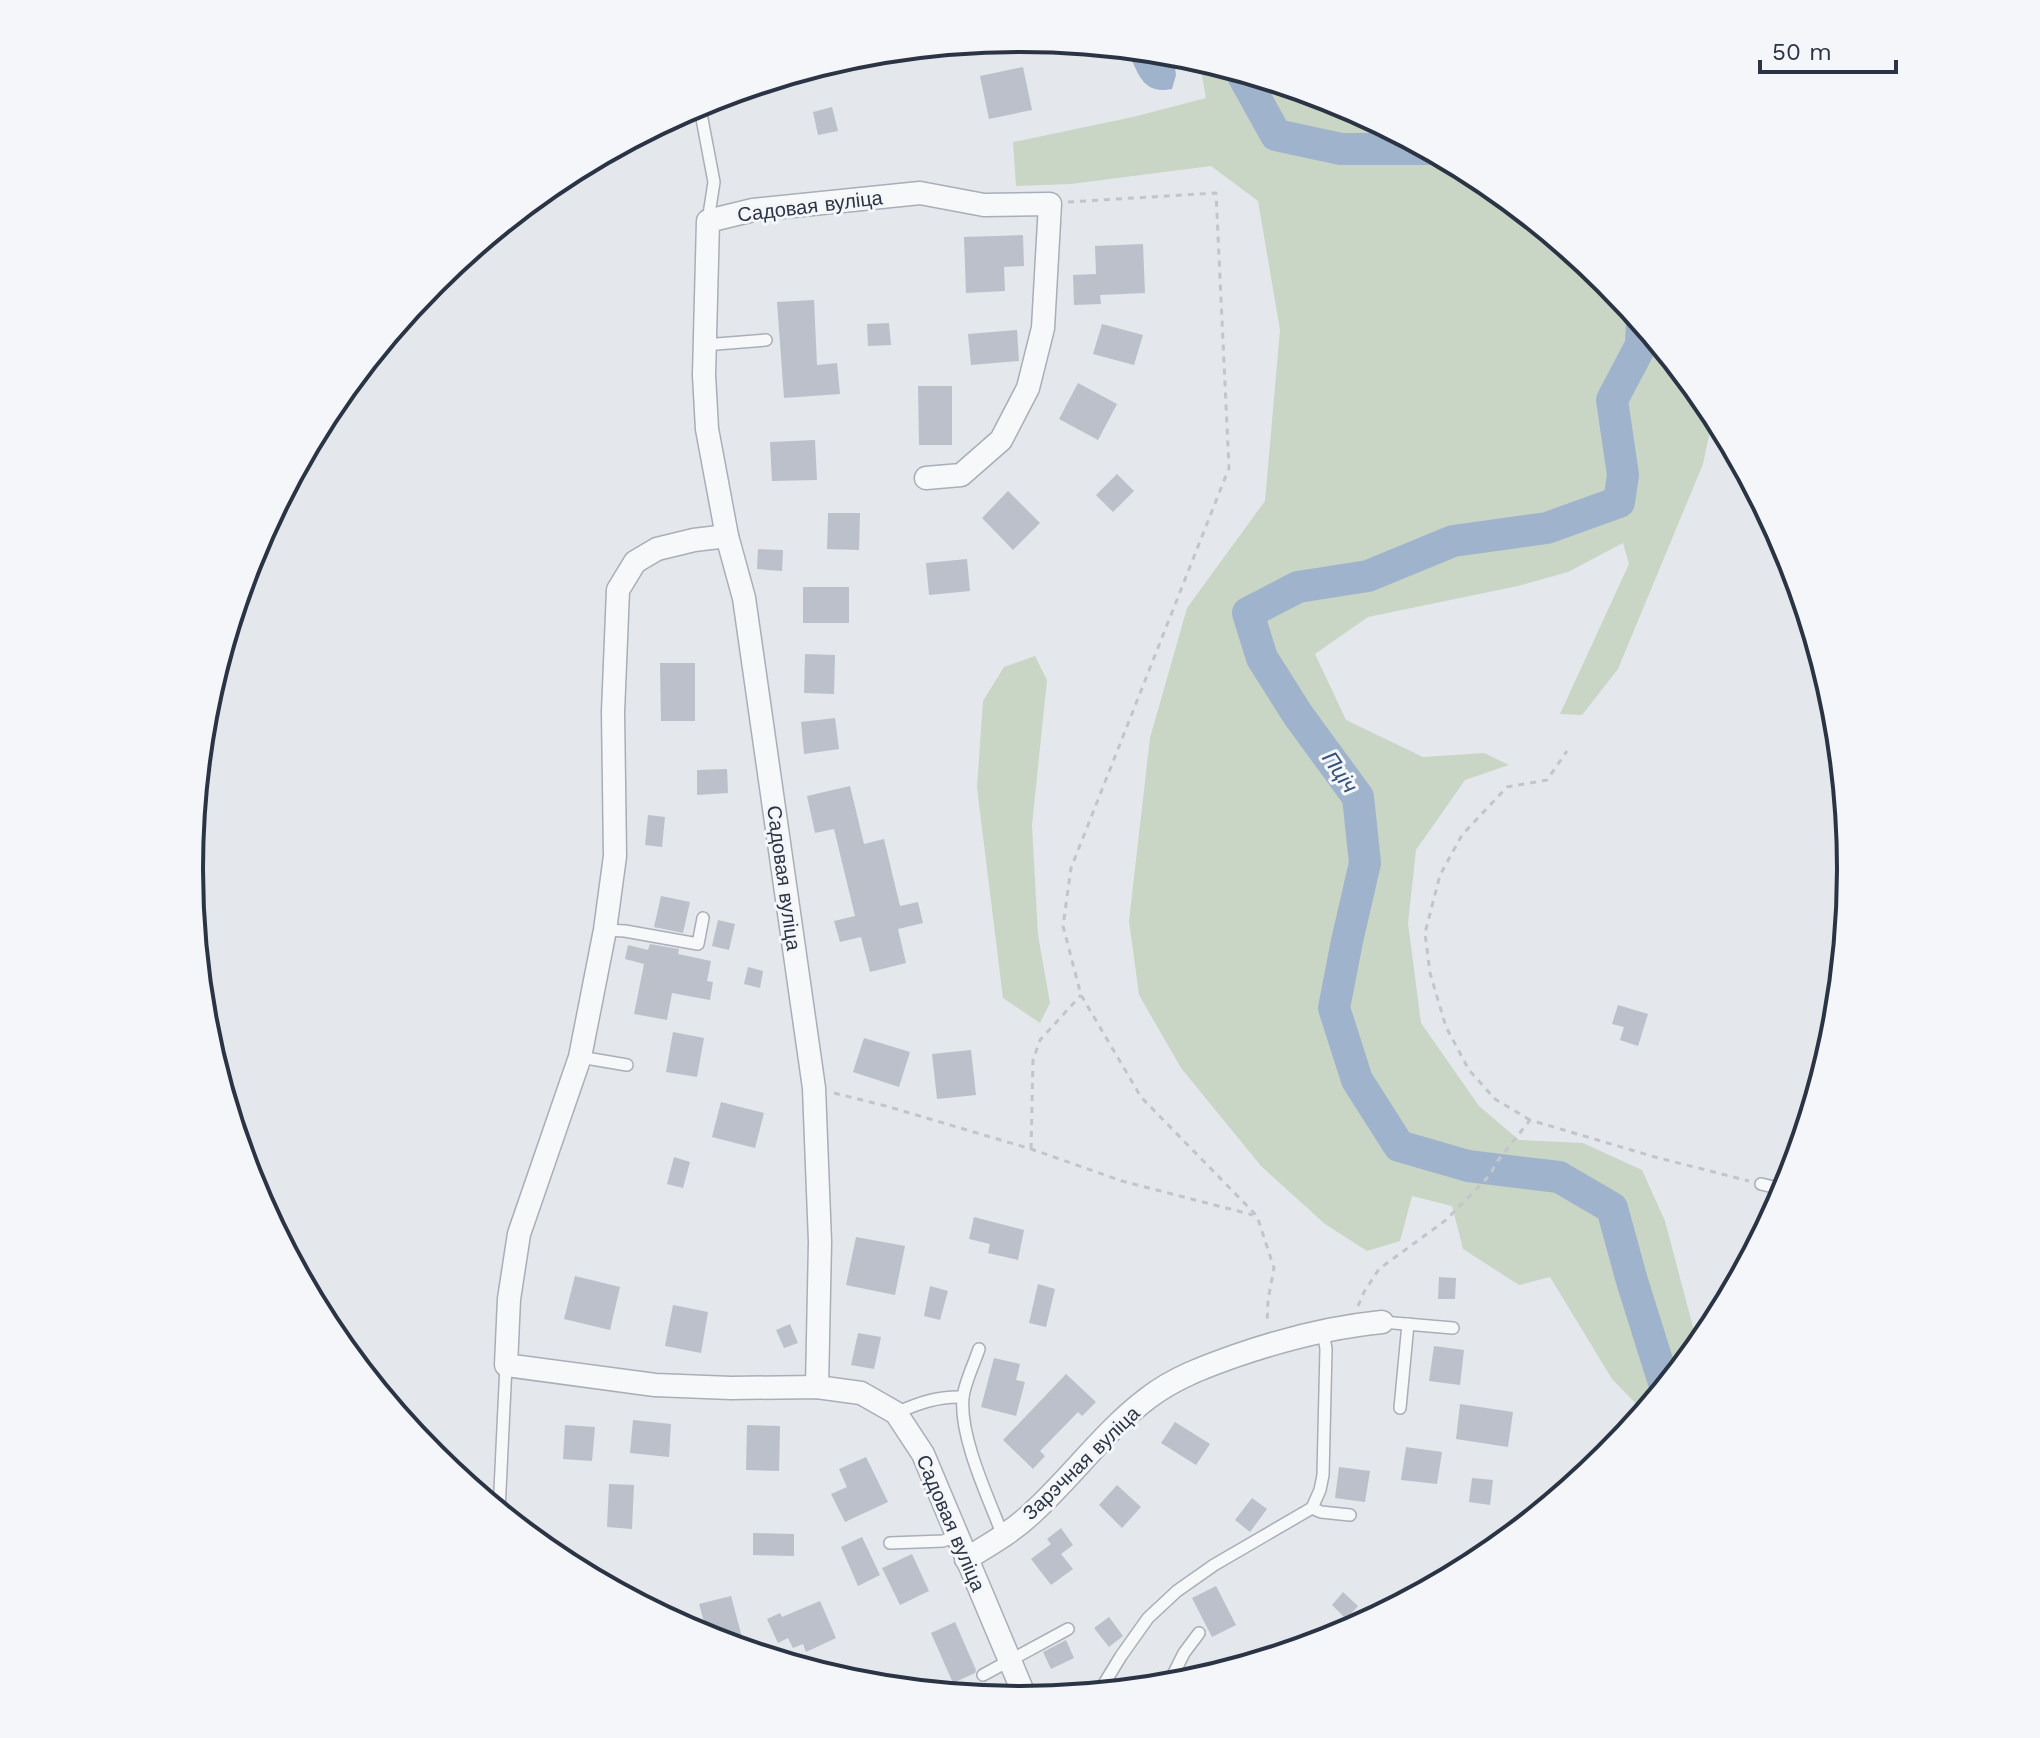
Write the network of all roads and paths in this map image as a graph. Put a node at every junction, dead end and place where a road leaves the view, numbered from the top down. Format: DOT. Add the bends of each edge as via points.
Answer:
graph roads {
  1 [pos="702,116"];
  2 [pos="1050,204"];
  3 [pos="708,221"];
  4 [pos="766,340"];
  5 [pos="704,345"];
  6 [pos="926,478"];
  7 [pos="727,536"];
  8 [pos="1567,751"];
  9 [pos="703,918"];
  10 [pos="605,930"];
  11 [pos="1081,995"];
  12 [pos="580,1057"];
  13 [pos="627,1065"];
  14 [pos="814,1088"];
  15 [pos="1530,1120"];
  16 [pos="1031,1149"];
  17 [pos="1761,1184"];
  18 [pos="1773,1187"];
  19 [pos="1257,1216"];
  20 [pos="1382,1322"];
  21 [pos="1408,1324"];
  22 [pos="1349,1326"];
  23 [pos="1453,1328"];
  24 [pos="1323,1330"];
  25 [pos="1274,1343"];
  26 [pos="979,1349"];
  27 [pos="506,1365"];
  28 [pos="817,1387"];
  29 [pos="963,1397"];
  30 [pos="1400,1408"];
  31 [pos="896,1413"];
  32 [pos="500,1498"];
  33 [pos="1312,1508"];
  34 [pos="1350,1515"];
  35 [pos="957,1536"];
  36 [pos="1003,1536"];
  37 [pos="890,1543"];
  38 [pos="966,1559"];
  39 [pos="1068,1629"];
  40 [pos="1199,1633"];
  41 [pos="1011,1660"];
  42 [pos="1175,1671"];
  43 [pos="983,1675"];
  44 [pos="1106,1681"];
  45 [pos="1021,1686"];
  1 -- 3 [label="lane" via="714,182"];
  2 -- 3 [label="street, Садовая вуліца" via="984,205 920,193 753,210"];
  2 -- 6 [label="street" via="1043,328 1028,388 1001,440 961,475"];
  2 -- 11 [label="path" via="1216,193 1229,468 1071,868 1063,926"];
  3 -- 5 [label="street, Садовая вуліца"];
  4 -- 5 [label="lane"];
  5 -- 7 [label="street, Садовая вуліца" via="707,429"];
  7 -- 10 [label="street" via="657,549 635,562 618,590 615,856"];
  7 -- 14 [label="street, Садовая вуліца" via="744,598"];
  8 -- 15 [label="path" via="1547,780 1507,787 1462,835 1440,875 1425,933 1446,1027 1469,1070 1495,1099"];
  9 -- 10 [label="lane" via="698,944"];
  10 -- 12 [label="street"];
  11 -- 16 [label="path" via="1040,1040 1033,1060"];
  11 -- 19 [label="path" via="1141,1097"];
  12 -- 13 [label="lane"];
  12 -- 27 [label="street" via="519,1234"];
  14 -- 16 [label="path"];
  14 -- 28 [label="street, Садовая вуліца" via="820,1242"];
  15 -- 17 [label="path"];
  15 -- 22 [label="path" via="1490,1175 1446,1220 1379,1269"];
  16 -- 19 [label="path" via="1122,1181"];
  17 -- 18 [label="lane"];
  19 -- 25 [label="path" via="1274,1268 1266,1321"];
  20 -- 21 [label="lane"];
  20 -- 22 [label="street, Зарэчная вуліца"];
  21 -- 23 [label="lane"];
  21 -- 30 [label="lane"];
  22 -- 24 [label="street, Зарэчная вуліца"];
  24 -- 25 [label="street, Зарэчная вуліца"];
  24 -- 33 [label="lane" via="1323,1475"];
  25 -- 36 [label="street, Зарэчная вуліца" via="1169,1383 1130,1413 1032,1514"];
  26 -- 29 [label="lane"];
  27 -- 28 [label="street" via="655,1385"];
  27 -- 32 [label="lane"];
  28 -- 31 [label="street, Садовая вуліца" via="861,1393"];
  29 -- 31 [label="lane" via="945,1396"];
  29 -- 36 [label="lane" via="974,1462"];
  31 -- 35 [label="street, Садовая вуліца" via="923,1454"];
  33 -- 34 [label="lane"];
  33 -- 44 [label="lane" via="1177,1591 1148,1618"];
  35 -- 37 [label="lane"];
  35 -- 38 [label="street, Садовая вуліца"];
  36 -- 38 [label="street, Зарэчная вуліца"];
  38 -- 41 [label="street, Садовая вуліца"];
  39 -- 41 [label="lane"];
  40 -- 42 [label="lane"];
  41 -- 43 [label="lane"];
  41 -- 45 [label="street, Садовая вуліца"];
}
